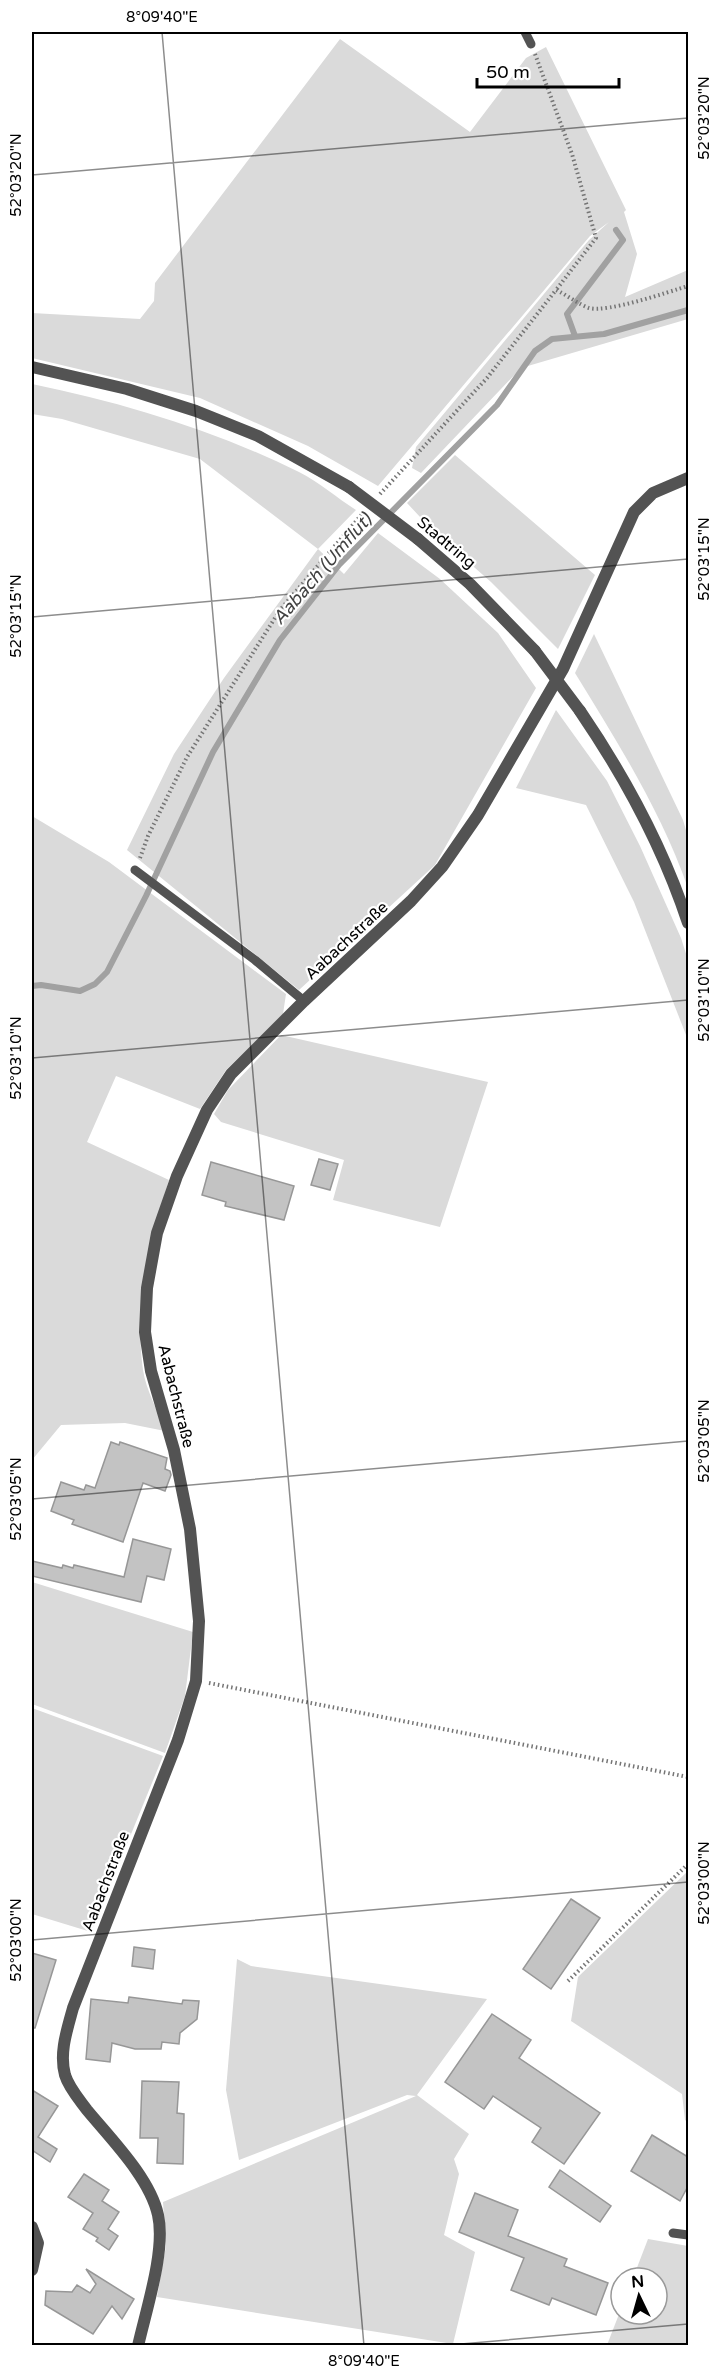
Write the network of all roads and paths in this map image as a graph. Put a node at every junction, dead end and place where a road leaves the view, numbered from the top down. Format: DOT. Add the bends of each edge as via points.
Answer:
graph roads {
  1 [pos="525,32"];
  2 [pos="531,44"];
  3 [pos="688,286"];
  4 [pos="556,290"];
  5 [pos="32,367"];
  6 [pos="688,478"];
  7 [pos="373,501"];
  8 [pos="365,510"];
  9 [pos="140,873"];
  10 [pos="688,923"];
  11 [pos="304,1001"];
  12 [pos="196,1681"];
  13 [pos="688,1777"];
  14 [pos="688,1864"];
  15 [pos="568,1981"];
  16 [pos="32,2227"];
  17 [pos="674,2233"];
  18 [pos="688,2235"];
  19 [pos="32,2270"];
  20 [pos="138,2346"];
  1 -- 2 [label="lane"];
  2 -- 4 [label="path" via="572,154 596,238"];
  3 -- 4 [label="path" via="609,308 589,308"];
  4 -- 7 [label="path" via="487,378"];
  5 -- 10 [label="street, Stadtring, bridge" via="127,389 258,436 349,487 418,539 470,584 535,651 580,711 648,823"];
  6 -- 11 [label="street, Aabachstraße" via="653,493 634,512 563,669 498,784 442,867"];
  8 -- 9 [label="path" via="280,610 187,758 148,836"];
  9 -- 11 [label="lane"];
  11 -- 12 [label="street, Aabachstraße" via="231,1074 207,1110 157,1233 147,1288 145,1332 151,1371 174,1450 190,1529 199,1621"];
  12 -- 13 [label="path"];
  12 -- 20 [label="street, Aabachstraße" via="178,1740 73,2008 63,2044 65,2074 72,2091 138,2174 159,2217 156,2265"];
  14 -- 15 [label="path"];
  16 -- 19 [label="street" via="38,2243"];
  17 -- 18 [label="lane"];
}
